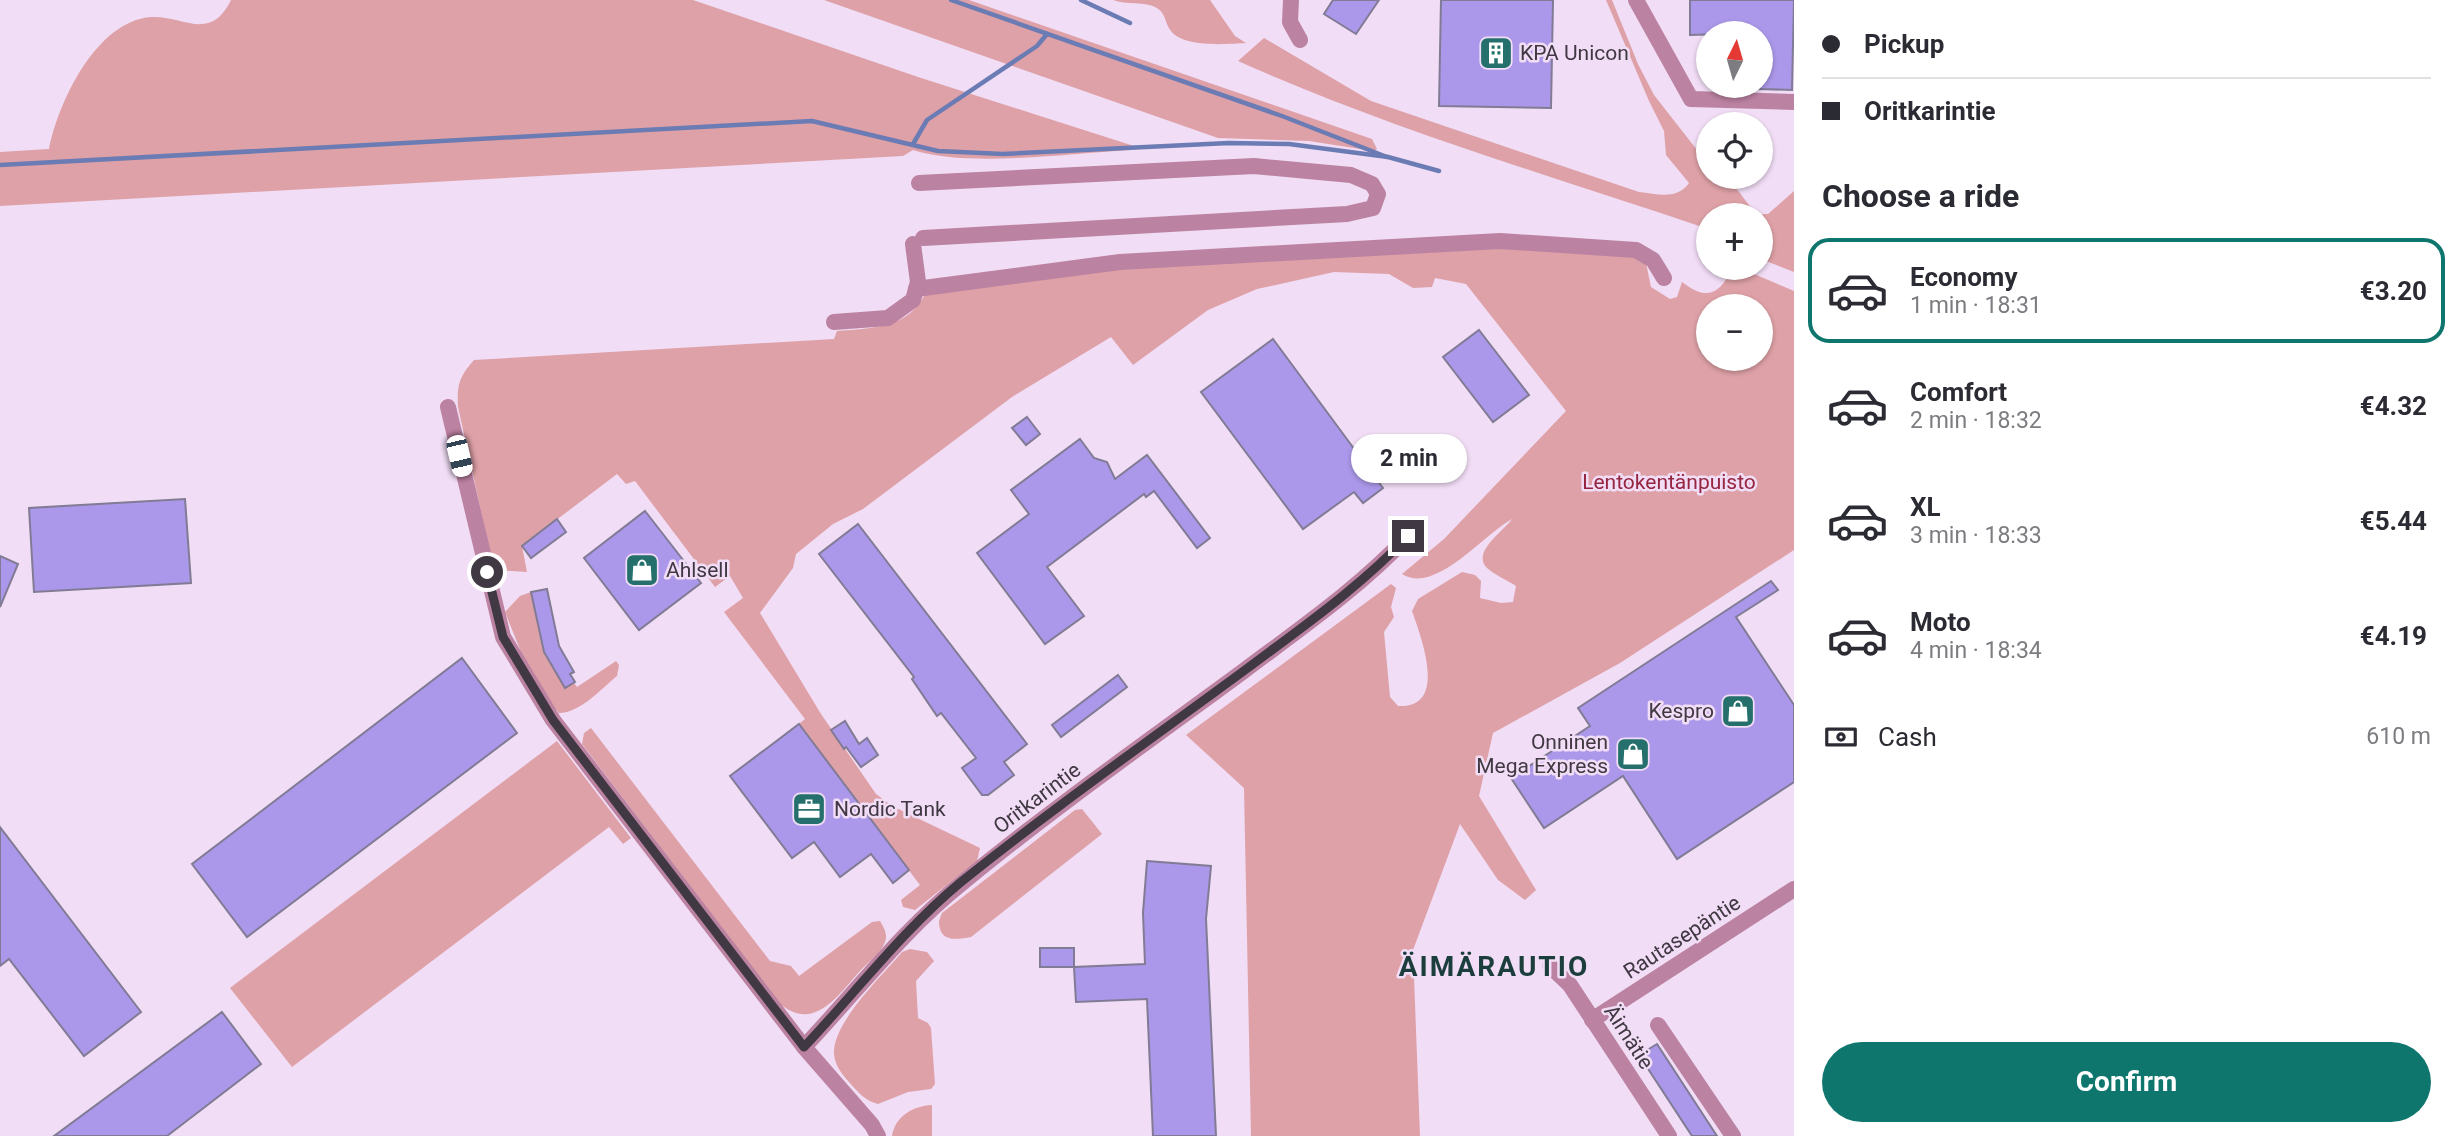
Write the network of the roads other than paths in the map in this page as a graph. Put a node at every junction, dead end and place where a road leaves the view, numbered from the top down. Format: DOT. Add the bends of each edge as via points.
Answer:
graph roads {
  1 [pos="1291,0"];
  2 [pos="1636,0"];
  3 [pos="1300,40"];
  4 [pos="1794,102"];
  5 [pos="919,183"];
  6 [pos="1664,278"];
  7 [pos="916,289"];
  8 [pos="834,322"];
  9 [pos="448,407"];
  10 [pos="1408,536"];
  11 [pos="1794,890"];
  12 [pos="1550,965"];
  13 [pos="1592,1020"];
  14 [pos="1658,1025"];
  15 [pos="804,1047"];
  16 [pos="878,1136"];
  17 [pos="1669,1136"];
  18 [pos="1733,1136"];
  1 -- 3 [label="street" via="1289,15"];
  2 -- 4 [label="street" via="1690,99"];
  5 -- 7 [label="street" via="1254,166 1351,175 1372,184 1378,194 1373,208 1347,214 918,241"];
  6 -- 7 [label="street" via="1653,260 1636,250 1500,241 1120,262"];
  7 -- 8 [label="street" via="913,300 888,318"];
  9 -- 15 [label="street" via="503,637 553,720"];
  10 -- 15 [label="street, Oritkarintie" via="1308,622 959,884"];
  11 -- 13 [label="street, Rautasepäntie"];
  12 -- 13 [label="street, Äimätie" via="1570,985"];
  13 -- 17 [label="street, Äimätie"];
  14 -- 18 [label="street"];
  15 -- 16 [label="street"];
}
